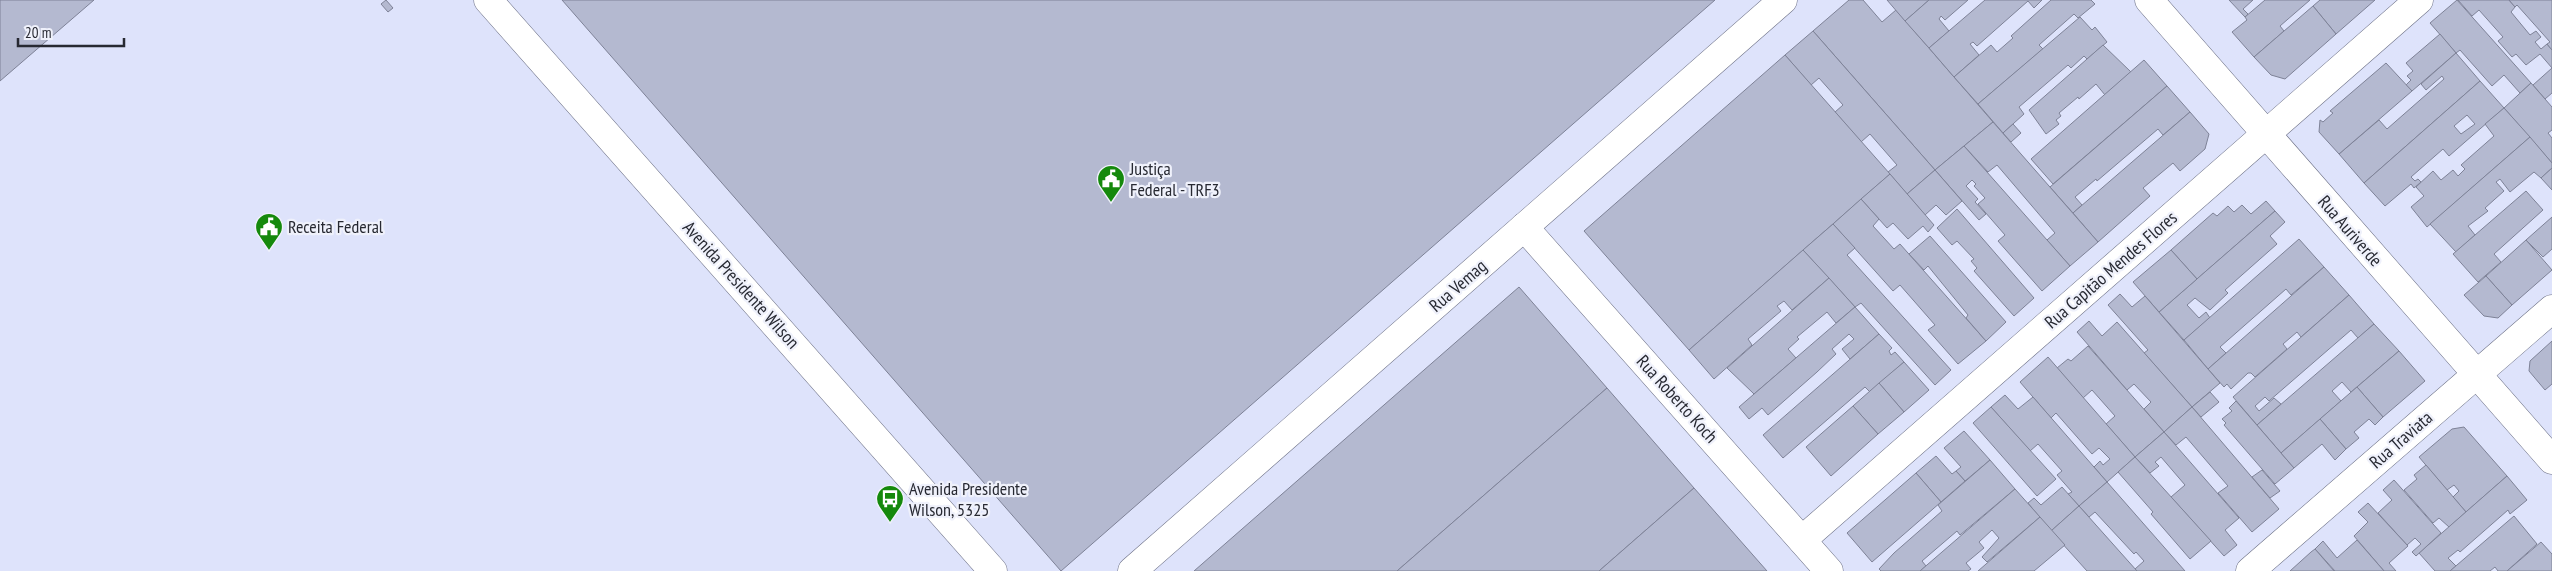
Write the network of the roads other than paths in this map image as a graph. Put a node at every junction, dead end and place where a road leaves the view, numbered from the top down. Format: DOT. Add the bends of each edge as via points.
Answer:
graph roads {
  1 [pos="488,0"];
  2 [pos="1783,0"];
  3 [pos="2149,0"];
  4 [pos="2419,0"];
  5 [pos="2266,135"];
  6 [pos="1524,227"];
  7 [pos="2552,309"];
  8 [pos="2477,375"];
  9 [pos="2552,460"];
  10 [pos="1802,540"];
  11 [pos="993,571"];
  12 [pos="1132,571"];
  13 [pos="1829,571"];
  14 [pos="2250,571"];
  1 -- 11 [label="street, Avenida Presidente Wilson"];
  2 -- 6 [label="street, Rua Vemag"];
  3 -- 5 [label="street, Rua Auriverde"];
  4 -- 5 [label="street, Rua Capitão Mendes Flores"];
  5 -- 8 [label="street, Rua Auriverde"];
  5 -- 10 [label="street, Rua Capitão Mendes Flores"];
  6 -- 10 [label="street, Rua Roberto Koch"];
  6 -- 12 [label="street, Rua Vemag"];
  7 -- 8 [label="street, Rua Traviata"];
  8 -- 9 [label="street, Rua Auriverde"];
  8 -- 14 [label="street, Rua Traviata"];
  10 -- 13 [label="street, Rua Roberto Koch"];
}
